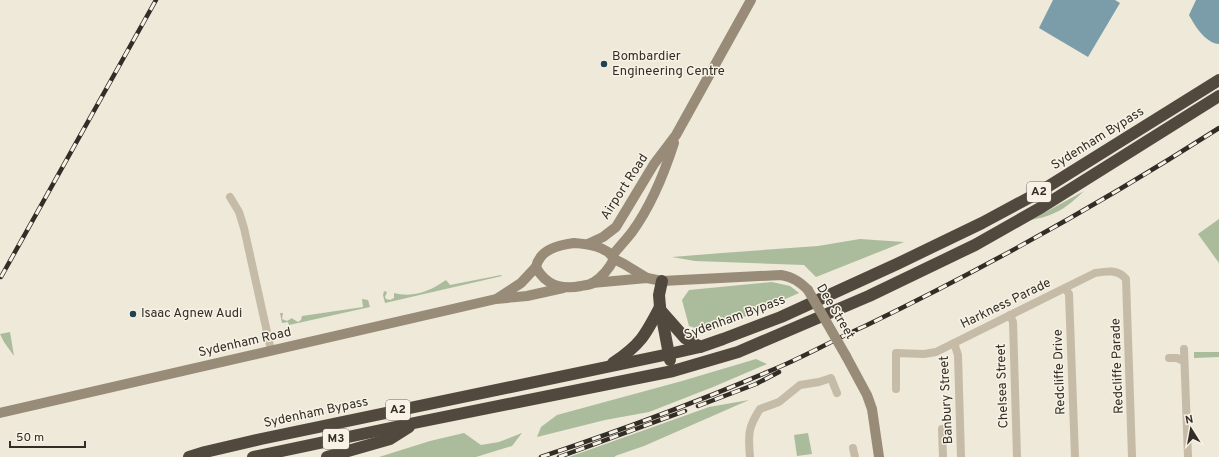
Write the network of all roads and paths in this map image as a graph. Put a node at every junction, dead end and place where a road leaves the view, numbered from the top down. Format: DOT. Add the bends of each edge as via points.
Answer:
graph roads {
  1 [pos="751,0"];
  2 [pos="1219,80"];
  3 [pos="1219,96"];
  4 [pos="676,135"];
  5 [pos="230,197"];
  6 [pos="588,244"];
  7 [pos="613,258"];
  8 [pos="536,267"];
  9 [pos="1124,275"];
  10 [pos="647,278"];
  11 [pos="662,281"];
  12 [pos="592,283"];
  13 [pos="563,288"];
  14 [pos="1066,288"];
  15 [pos="496,299"];
  16 [pos="660,309"];
  17 [pos="1010,315"];
  18 [pos="954,343"];
  19 [pos="700,347"];
  20 [pos="1184,349"];
  21 [pos="272,350"];
  22 [pos="669,354"];
  23 [pos="1169,358"];
  24 [pos="1184,361"];
  25 [pos="607,367"];
  26 [pos="672,371"];
  27 [pos="896,389"];
  28 [pos="837,393"];
  29 [pos="0,413"];
  30 [pos="418,422"];
  31 [pos="942,429"];
  32 [pos="189,457"];
  33 [pos="253,457"];
  34 [pos="328,457"];
  35 [pos="750,457"];
  36 [pos="879,457"];
  37 [pos="943,457"];
  38 [pos="962,457"];
  39 [pos="1017,457"];
  40 [pos="1075,457"];
  41 [pos="1132,457"];
  42 [pos="1188,457"];
  1 -- 4 [label="street, Airport Road"];
  2 -- 19 [label="highway, Sydenham Bypass / A2" via="1036,194 982,223 803,308 748,331"];
  3 -- 26 [label="highway, A2" via="1042,207 975,245 751,347"];
  4 -- 6 [label="street, Airport Road" via="654,164 616,227"];
  4 -- 7 [label="street, Airport Road" via="665,170 648,204"];
  5 -- 21 [label="street" via="239,212 244,228"];
  6 -- 7 [label="street" via="602,249"];
  6 -- 8 [label="street" via="574,243 550,249 541,257"];
  7 -- 10 [label="street, Dee Street"];
  7 -- 12 [label="street" via="610,268"];
  8 -- 13 [label="street" via="545,280"];
  8 -- 15 [label="street, Sydenham Road" via="521,283"];
  9 -- 14 [label="street, Harkness Parade" via="1117,271 1095,273"];
  9 -- 41 [label="street, Redcliffe Parade" via="1128,298"];
  10 -- 11 [label="street, Dee Street"];
  10 -- 12 [label="street, Dee Street"];
  11 -- 16 [label="highway"];
  11 -- 36 [label="street, Dee Street, bridge" via="781,275 801,282 808,290 867,395"];
  12 -- 13 [label="street"];
  13 -- 15 [label="street, Sydenham Road" via="527,296"];
  14 -- 17 [label="street, Harkness Parade"];
  14 -- 40 [label="street, Redcliffe Drive" via="1069,294"];
  15 -- 21 [label="street, Sydenham Road"];
  16 -- 19 [label="highway" via="684,338"];
  16 -- 22 [label="highway"];
  16 -- 25 [label="highway" via="642,340"];
  17 -- 18 [label="street, Harkness Parade"];
  17 -- 39 [label="street, Chelsea Street"];
  18 -- 27 [label="street, Harkness Parade" via="936,352 896,353"];
  18 -- 38 [label="street, Banbury Street" via="958,355"];
  19 -- 22 [label="highway, Sydenham Bypass / A2"];
  20 -- 24 [label="street"];
  21 -- 29 [label="street, Sydenham Road"];
  22 -- 25 [label="highway, Sydenham Bypass / A2"];
  22 -- 26 [label="highway"];
  23 -- 24 [label="street"];
  24 -- 42 [label="street"];
  25 -- 32 [label="highway, Sydenham Bypass / A2" via="261,439"];
  26 -- 30 [label="highway, A2"];
  28 -- 35 [label="street" via="831,378 800,385 779,402 760,409 749,427"];
  30 -- 33 [label="highway, M3"];
  30 -- 34 [label="highway, A2" via="390,438"];
  31 -- 37 [label="street"];
}
